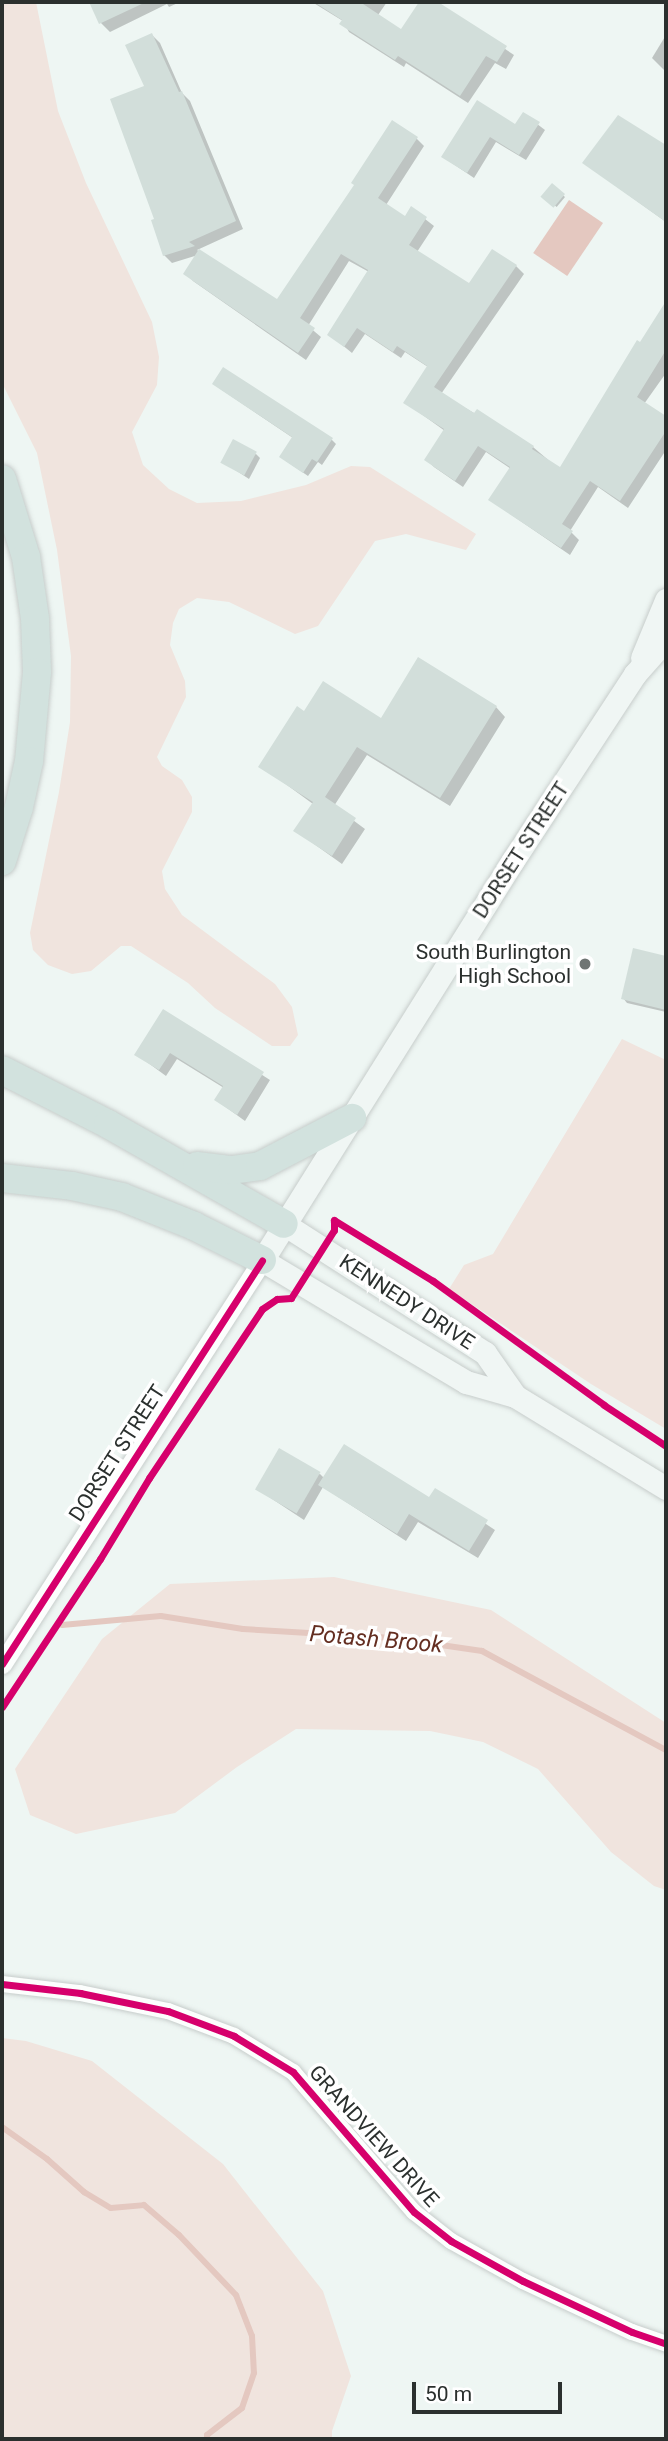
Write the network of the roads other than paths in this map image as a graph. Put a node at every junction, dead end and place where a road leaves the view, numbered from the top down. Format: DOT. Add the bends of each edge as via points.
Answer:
graph roads {
  1 [pos="2,479"];
  2 [pos="666,600"];
  3 [pos="666,639"];
  4 [pos="635,674"];
  5 [pos="2,861"];
  6 [pos="2,1070"];
  7 [pos="352,1118"];
  8 [pos="170,1158"];
  9 [pos="2,1178"];
  10 [pos="284,1224"];
  11 [pos="262,1260"];
  12 [pos="515,1396"];
  13 [pos="666,1488"];
  14 [pos="2,1664"];
  15 [pos="2,1984"];
  16 [pos="666,2344"];
  1 -- 5 [label="highway" via="26,557 37,672 29,761"];
  2 -- 4 [label="main road, DORSET STREET"];
  3 -- 4 [label="main road, DORSET STREET"];
  4 -- 7 [label="main road, DORSET STREET"];
  6 -- 8 [label="highway"];
  7 -- 8 [label="highway" via="269,1162 245,1169 205,1168"];
  7 -- 10 [label="main road, DORSET STREET"];
  8 -- 10 [label="highway"];
  9 -- 11 [label="highway" via="63,1184 122,1197"];
  10 -- 11 [label="main road, DORSET STREET"];
  10 -- 12 [label="main road, KENNEDY DRIVE" via="485,1353"];
  11 -- 12 [label="main road, KENNEDY DRIVE" via="466,1382"];
  11 -- 14 [label="street, DORSET STREET"];
  12 -- 13 [label="main road, KENNEDY DRIVE"];
  15 -- 16 [label="street, GRANDVIEW DRIVE" via="80,1993 168,2011 234,2036 293,2071 414,2212 451,2241 523,2281"];
}
